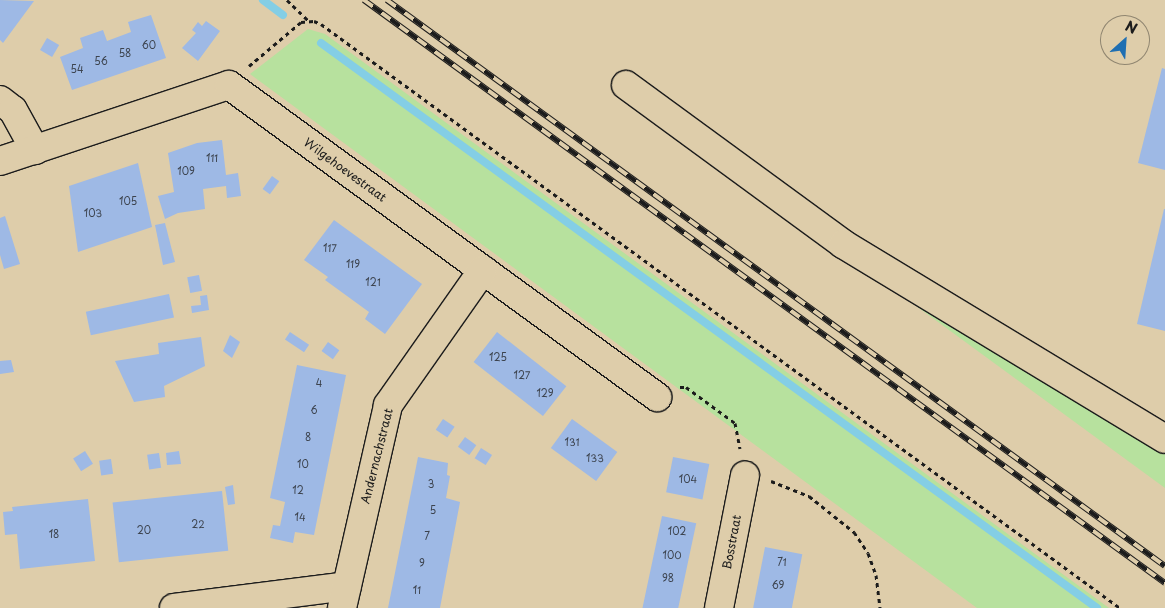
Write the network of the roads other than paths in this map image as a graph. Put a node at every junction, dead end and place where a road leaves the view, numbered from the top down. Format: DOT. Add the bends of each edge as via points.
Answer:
graph roads {
  1 [pos="626,85"];
  2 [pos="0,100"];
  3 [pos="35,150"];
  4 [pos="0,161"];
  5 [pos="483,270"];
  6 [pos="664,392"];
  7 [pos="1165,439"];
  8 [pos="745,476"];
  9 [pos="344,597"];
  10 [pos="174,608"];
  11 [pos="719,608"];
  1 -- 7 [label="street" via="843,244"];
  2 -- 3 [label="street" via="13,110"];
  3 -- 4 [label="street"];
  3 -- 5 [label="street, Wilgehoevestraat" via="229,85"];
  5 -- 6 [label="street, Wilgehoevestraat"];
  5 -- 9 [label="street, Andernachstraat" via="388,406"];
  8 -- 11 [label="street, Bosstraat"];
  9 -- 10 [label="street"];
}
